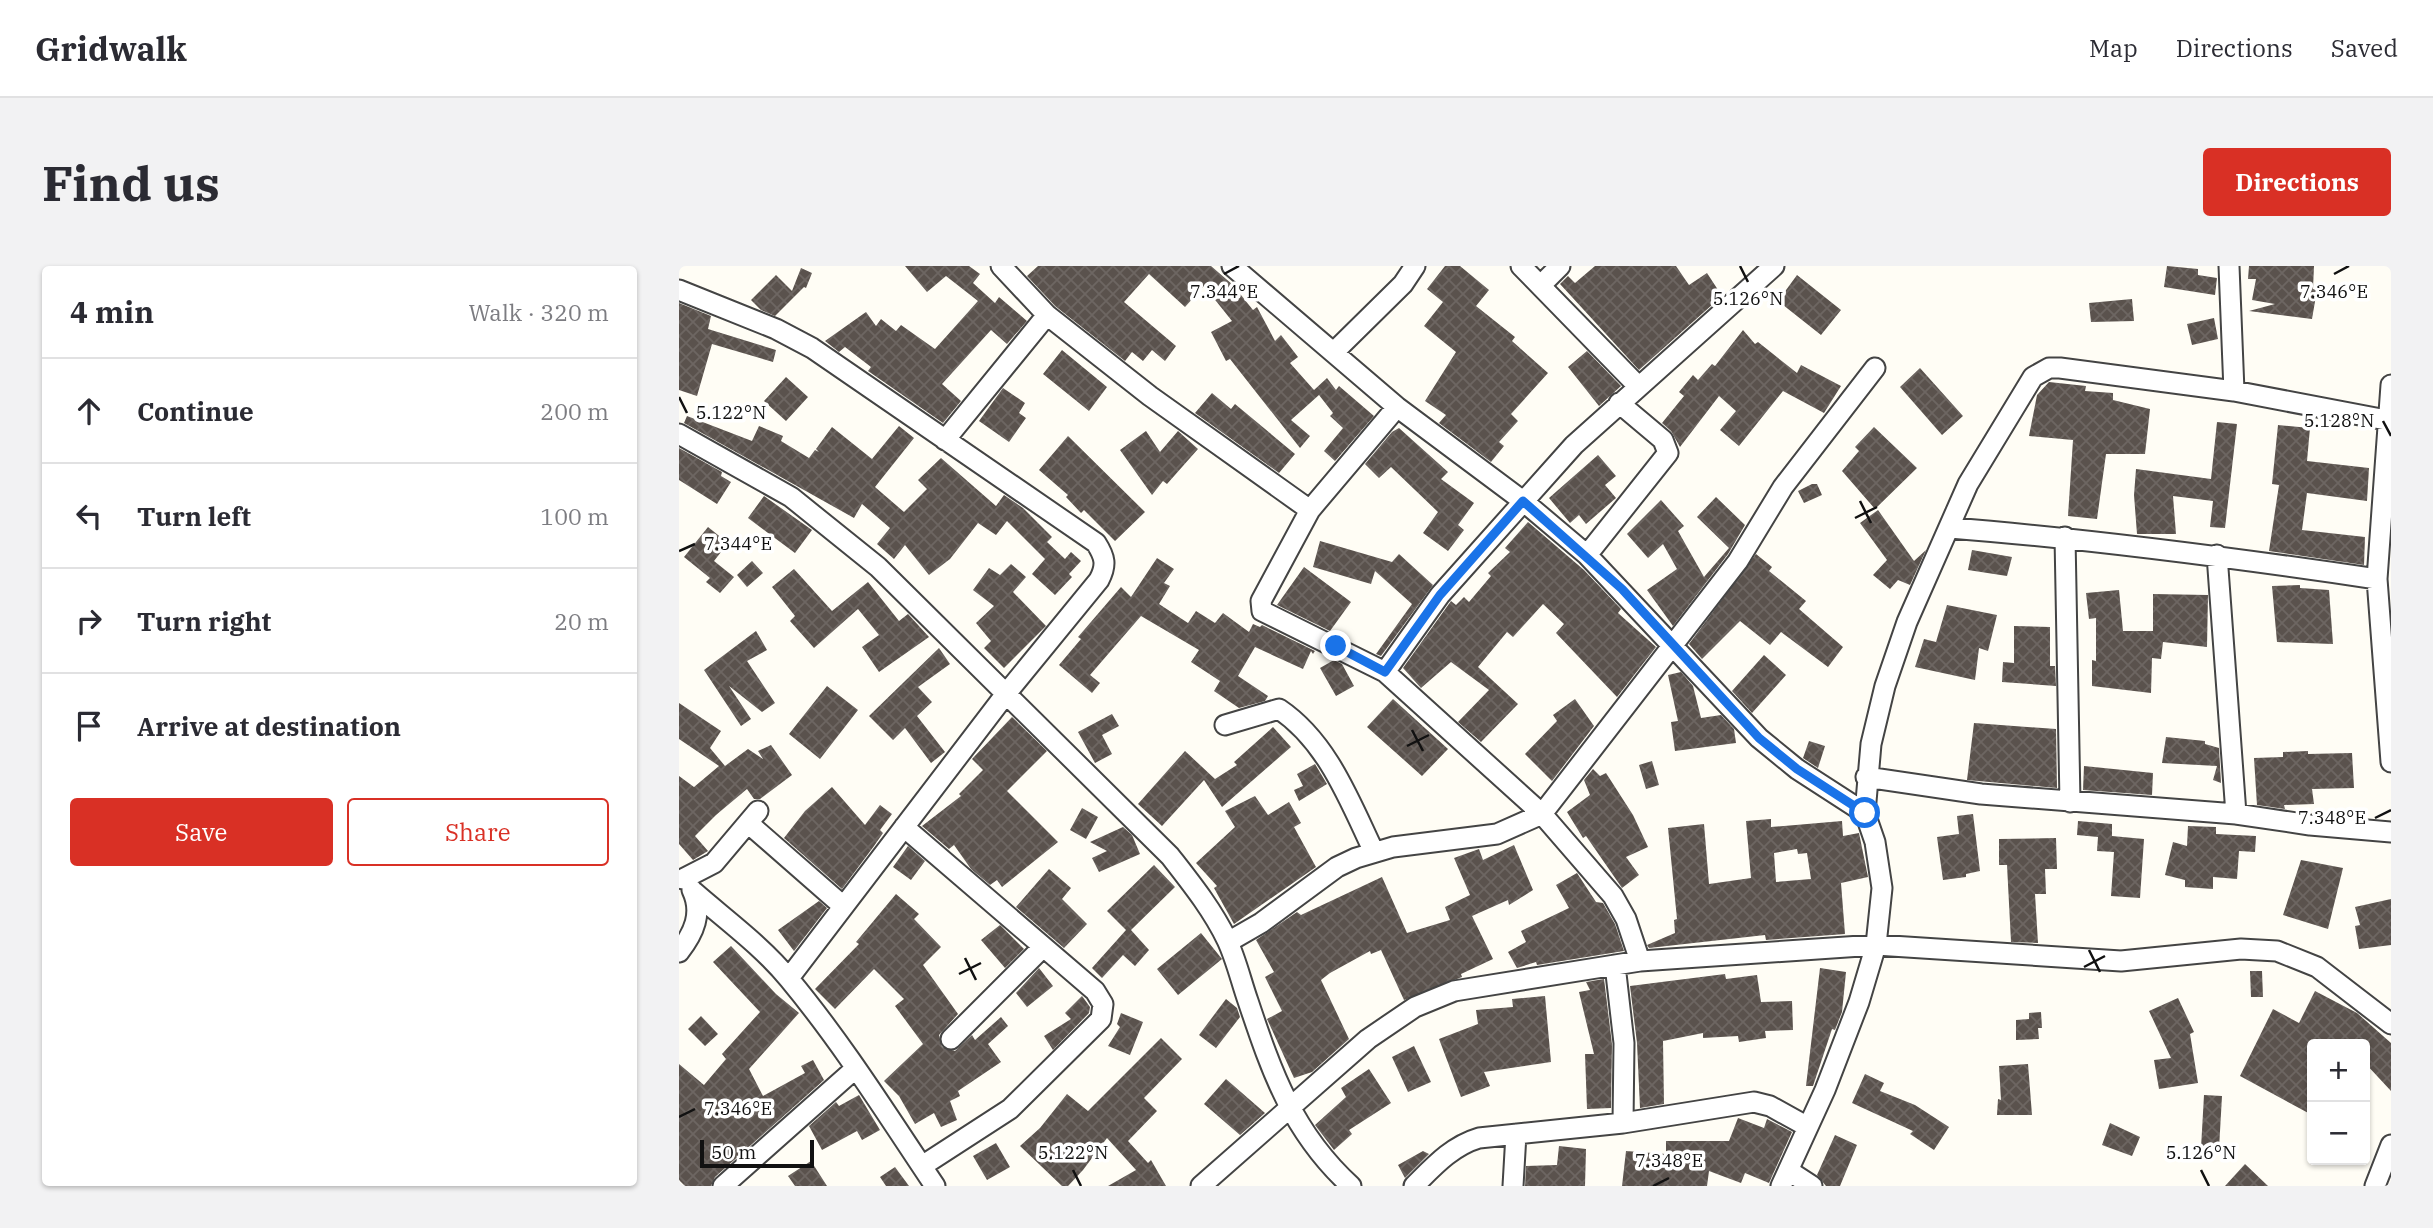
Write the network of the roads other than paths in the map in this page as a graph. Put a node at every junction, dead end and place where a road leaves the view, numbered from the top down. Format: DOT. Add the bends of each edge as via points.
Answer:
graph roads {
  1 [pos="1001,266"];
  2 [pos="1232,266"];
  3 [pos="1415,266"];
  4 [pos="1521,266"];
  5 [pos="1560,266"];
  6 [pos="1775,266"];
  7 [pos="2229,266"];
  8 [pos="1541,285"];
  9 [pos="679,290"];
  10 [pos="1047,316"];
  11 [pos="1334,352"];
  12 [pos="1875,368"];
  13 [pos="2391,385"];
  14 [pos="1638,386"];
  15 [pos="2234,391"];
  16 [pos="1619,403"];
  17 [pos="1397,407"];
  18 [pos="2391,421"];
  19 [pos="679,434"];
  20 [pos="945,440"];
  21 [pos="1523,501"];
  22 [pos="1310,510"];
  23 [pos="1950,528"];
  24 [pos="2066,537"];
  25 [pos="1587,555"];
  26 [pos="2217,555"];
  27 [pos="2377,579"];
  28 [pos="1672,645"];
  29 [pos="1385,672"];
  30 [pos="1005,695"];
  31 [pos="1225,725"];
  32 [pos="2391,762"];
  33 [pos="1866,777"];
  34 [pos="2070,802"];
  35 [pos="1865,813"];
  36 [pos="1542,814"];
  37 [pos="2236,814"];
  38 [pos="904,827"];
  39 [pos="2391,832"];
  40 [pos="1374,852"];
  41 [pos="685,882"];
  42 [pos="843,906"];
  43 [pos="1228,942"];
  44 [pos="1876,945"];
  45 [pos="1043,947"];
  46 [pos="679,952"];
  47 [pos="1640,961"];
  48 [pos="1615,965"];
  49 [pos="789,978"];
  50 [pos="2391,1024"];
  51 [pos="951,1039"];
  52 [pos="856,1068"];
  53 [pos="1289,1109"];
  54 [pos="1623,1123"];
  55 [pos="1808,1127"];
  56 [pos="1516,1134"];
  57 [pos="2391,1145"];
  58 [pos="922,1166"];
  59 [pos="1785,1178"];
  60 [pos="723,1186"];
  61 [pos="935,1186"];
  62 [pos="1201,1186"];
  63 [pos="1350,1186"];
  64 [pos="1414,1186"];
  65 [pos="1513,1186"];
  66 [pos="1812,1186"];
  67 [pos="2375,1186"];
  1 -- 10 [label="street"];
  2 -- 11 [label="street"];
  3 -- 11 [label="street" via="1403,284"];
  4 -- 8 [label="street"];
  5 -- 8 [label="street"];
  6 -- 14 [label="street"];
  7 -- 15 [label="street"];
  8 -- 14 [label="street"];
  9 -- 20 [label="street" via="812,348"];
  10 -- 20 [label="street"];
  10 -- 22 [label="street"];
  11 -- 17 [label="street"];
  12 -- 28 [label="street" via="1783,487 1738,561"];
  13 -- 18 [label="street"];
  14 -- 16 [label="street"];
  15 -- 18 [label="street"];
  15 -- 23 [label="street" via="2060,368 2041,372 2026,386 1968,484"];
  16 -- 21 [label="street"];
  16 -- 25 [label="street" via="1663,440 1668,453"];
  17 -- 21 [label="street"];
  17 -- 22 [label="street"];
  18 -- 27 [label="street"];
  19 -- 30 [label="street" via="791,497 833,529 878,567"];
  20 -- 30 [label="street" via="1096,543 1104,555 1106,567 1099,580"];
  21 -- 25 [label="street"];
  21 -- 29 [label="street" via="1440,595"];
  22 -- 29 [label="street" via="1261,601 1262,611"];
  23 -- 24 [label="street"];
  23 -- 33 [label="street" via="1906,622 1885,686"];
  24 -- 26 [label="street"];
  24 -- 34 [label="street"];
  25 -- 28 [label="street"];
  26 -- 27 [label="street"];
  26 -- 37 [label="street"];
  27 -- 32 [label="street"];
  28 -- 35 [label="street" via="1759,738"];
  28 -- 36 [label="street"];
  29 -- 36 [label="street"];
  30 -- 38 [label="street"];
  30 -- 43 [label="street" via="1170,856 1205,901"];
  31 -- 40 [label="street" via="1269,710 1279,709 1290,716 1338,778"];
  33 -- 34 [label="street"];
  33 -- 35 [label="street"];
  34 -- 37 [label="street"];
  35 -- 44 [label="street" via="1882,888"];
  36 -- 40 [label="street" via="1497,834"];
  36 -- 47 [label="street" via="1613,895"];
  37 -- 39 [label="street"];
  38 -- 42 [label="street"];
  38 -- 45 [label="street"];
  40 -- 43 [label="street" via="1337,867"];
  41 -- 42 [label="street" via="715,863 753,817"];
  41 -- 46 [label="street" via="698,916 691,937"];
  41 -- 49 [label="street"];
  42 -- 49 [label="street"];
  43 -- 53 [label="street" via="1268,1063"];
  44 -- 47 [label="street"];
  44 -- 50 [label="street" via="2121,961 2241,949 2277,951 2317,967"];
  44 -- 55 [label="street" via="1859,1002"];
  45 -- 51 [label="street"];
  45 -- 58 [label="street" via="1100,996 1101,1019 1010,1109"];
  47 -- 48 [label="street"];
  48 -- 53 [label="street" via="1454,991 1415,1007 1368,1039"];
  48 -- 54 [label="street" via="1624,1043"];
  49 -- 52 [label="street"];
  52 -- 58 [label="street"];
  52 -- 60 [label="street"];
  53 -- 62 [label="street"];
  53 -- 63 [label="street"];
  54 -- 55 [label="street" via="1754,1102"];
  54 -- 56 [label="street"];
  55 -- 59 [label="street"];
  56 -- 64 [label="street" via="1464,1142"];
  56 -- 65 [label="street"];
  57 -- 67 [label="street"];
  58 -- 61 [label="street"];
  59 -- 66 [label="street"];
}
